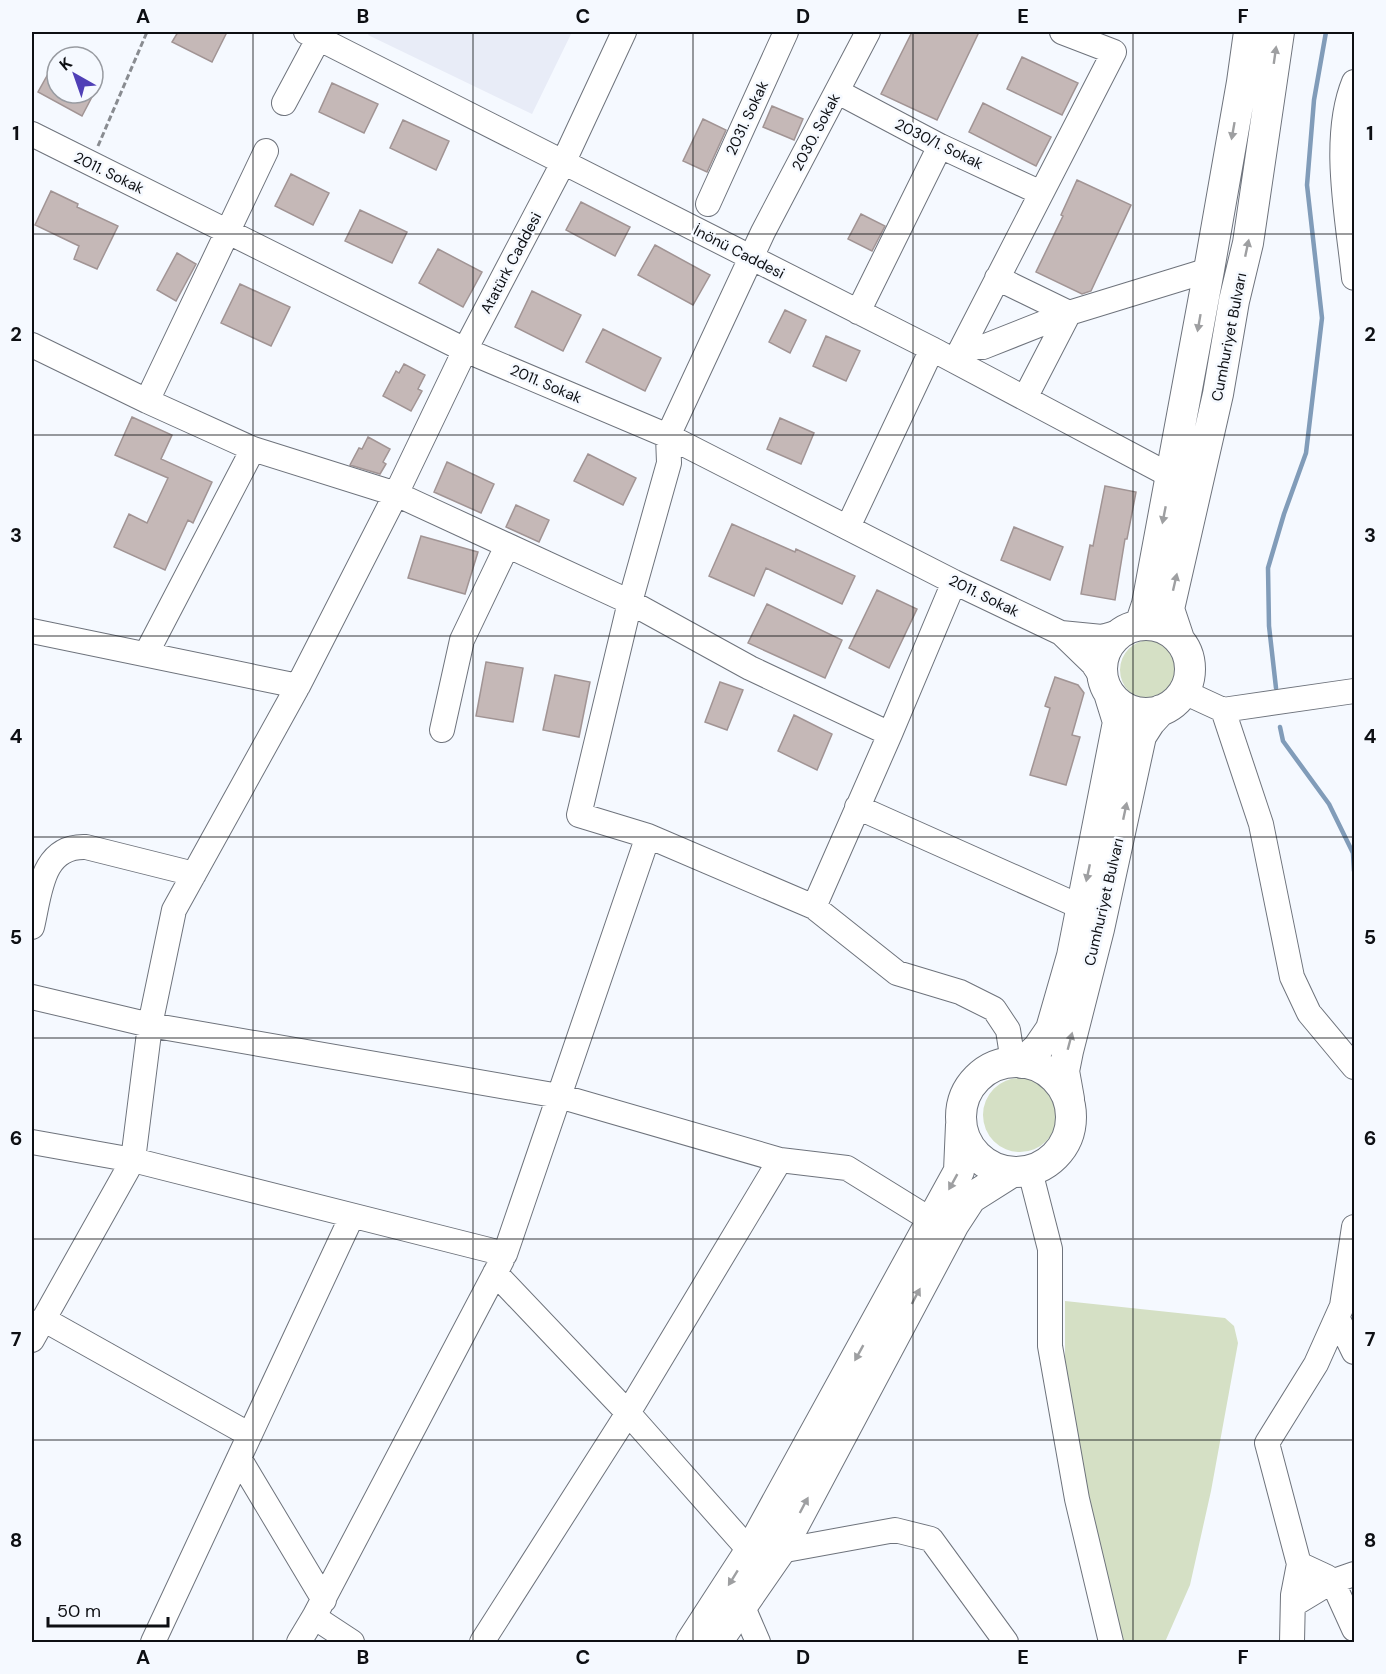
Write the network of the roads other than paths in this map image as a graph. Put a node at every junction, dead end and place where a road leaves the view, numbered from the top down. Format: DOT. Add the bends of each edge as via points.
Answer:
graph roads {
  1 [pos="624,32"];
  2 [pos="786,32"];
  3 [pos="868,32"];
  4 [pos="1062,32"];
  5 [pos="1249,32"];
  6 [pos="1279,32"];
  7 [pos="315,34"];
  8 [pos="1354,82"];
  9 [pos="838,92"];
  10 [pos="284,103"];
  11 [pos="32,134"];
  12 [pos="940,146"];
  13 [pos="266,151"];
  14 [pos="563,163"];
  15 [pos="1041,193"];
  16 [pos="708,204"];
  17 [pos="227,230"];
  18 [pos="750,258"];
  19 [pos="1209,270"];
  20 [pos="997,278"];
  21 [pos="1354,278"];
  22 [pos="858,312"];
  23 [pos="1070,313"];
  24 [pos="32,345"];
  25 [pos="932,349"];
  26 [pos="465,350"];
  27 [pos="959,354"];
  28 [pos="1025,398"];
  29 [pos="147,401"];
  30 [pos="668,436"];
  31 [pos="254,449"];
  32 [pos="1171,476"];
  33 [pos="396,494"];
  34 [pos="848,527"];
  35 [pos="507,546"];
  36 [pos="954,582"];
  37 [pos="630,602"];
  38 [pos="1133,627"];
  39 [pos="32,631"];
  40 [pos="1061,633"];
  41 [pos="1179,639"];
  42 [pos="146,654"];
  43 [pos="298,686"];
  44 [pos="1106,686"];
  45 [pos="1354,691"];
  46 [pos="1184,692"];
  47 [pos="1161,710"];
  48 [pos="1223,710"];
  49 [pos="442,730"];
  50 [pos="890,734"];
  51 [pos="857,807"];
  52 [pos="648,836"];
  53 [pos="194,874"];
  54 [pos="814,907"];
  55 [pos="1081,907"];
  56 [pos="32,927"];
  57 [pos="32,997"];
  58 [pos="150,1025"];
  59 [pos="1018,1062"];
  60 [pos="1354,1067"];
  61 [pos="559,1096"];
  62 [pos="1069,1099"];
  63 [pos="961,1125"];
  64 [pos="32,1142"];
  65 [pos="133,1160"];
  66 [pos="780,1160"];
  67 [pos="1021,1172"];
  68 [pos="352,1216"];
  69 [pos="932,1220"];
  70 [pos="1354,1227"];
  71 [pos="500,1264"];
  72 [pos="1337,1317"];
  73 [pos="35,1332"];
  74 [pos="1354,1352"];
  75 [pos="628,1413"];
  76 [pos="250,1435"];
  77 [pos="239,1458"];
  78 [pos="750,1551"];
  79 [pos="780,1551"];
  80 [pos="1299,1564"];
  81 [pos="1354,1574"];
  82 [pos="1331,1582"];
  83 [pos="742,1605"];
  84 [pos="1293,1605"];
  85 [pos="319,1608"];
  86 [pos="1354,1629"];
  87 [pos="998,1640"];
  88 [pos="153,1642"];
  89 [pos="299,1642"];
  90 [pos="352,1642"];
  91 [pos="482,1642"];
  92 [pos="691,1642"];
  93 [pos="717,1642"];
  94 [pos="758,1642"];
  95 [pos="1111,1642"];
  96 [pos="1292,1642"];
  1 -- 14 [label="street, Atatürk Caddesi"];
  2 -- 16 [label="street, 2031. Sokak"];
  3 -- 9 [label="street, 2030. Sokak"];
  4 -- 15 [label="street" via="1114,52"];
  5 -- 19 [label="main road, one-way"];
  41 -- 6 [label="main road, Cumhuriyet Bulvarı, one-way" via="1169,609 1248,243"];
  7 -- 10 [label="street"];
  7 -- 14 [label="street, İnönü Caddesi"];
  8 -- 21 [label="street" via="1342,142"];
  9 -- 12 [label="street, 2030/1. Sokak"];
  9 -- 18 [label="street, 2030. Sokak"];
  11 -- 17 [label="street, 2011. Sokak"];
  12 -- 15 [label="street, 2030/1. Sokak"];
  12 -- 22 [label="street"];
  13 -- 17 [label="street"];
  14 -- 18 [label="street, İnönü Caddesi"];
  14 -- 26 [label="street, Atatürk Caddesi"];
  15 -- 20 [label="street"];
  17 -- 26 [label="street, 2011. Sokak"];
  17 -- 29 [label="street"];
  18 -- 22 [label="street, İnönü Caddesi"];
  18 -- 30 [label="street, 2030. Sokak"];
  19 -- 23 [label="street"];
  19 -- 32 [label="main road, one-way"];
  20 -- 23 [label="street"];
  20 -- 27 [label="street"];
  22 -- 25 [label="street, İnönü Caddesi"];
  23 -- 27 [label="street"];
  23 -- 28 [label="street"];
  24 -- 29 [label="street"];
  25 -- 27 [label="street, İnönü Caddesi"];
  25 -- 34 [label="street"];
  26 -- 30 [label="street, 2011. Sokak"];
  26 -- 33 [label="street, Atatürk Caddesi"];
  27 -- 28 [label="street, İnönü Caddesi"];
  28 -- 32 [label="street, İnönü Caddesi"];
  29 -- 31 [label="street"];
  30 -- 34 [label="street, 2011. Sokak"];
  30 -- 37 [label="street" via="669,463"];
  31 -- 33 [label="street"];
  31 -- 42 [label="street"];
  32 -- 38 [label="main road, one-way" via="1147,604"];
  33 -- 35 [label="street"];
  33 -- 43 [label="street, Atatürk Caddesi"];
  34 -- 36 [label="street, 2011. Sokak"];
  35 -- 37 [label="street"];
  35 -- 49 [label="street" via="462,640"];
  36 -- 40 [label="street, 2011. Sokak"];
  36 -- 50 [label="street"];
  37 -- 50 [label="street" via="750,668"];
  37 -- 52 [label="street" via="579,815"];
  38 -- 40 [label="street" via="1102,637"];
  38 -- 41 [label="main road" via="1154,625"];
  38 -- 44 [label="main road" via="1114,638 1106,650 1102,664"];
  39 -- 42 [label="street"];
  40 -- 44 [label="street" via="1093,664"];
  41 -- 46 [label="main road" via="1190,664"];
  42 -- 43 [label="street"];
  43 -- 53 [label="street, Atatürk Caddesi"];
  44 -- 47 [label="main road" via="1119,703 1132,710"];
  44 -- 55 [label="main road, one-way" via="1118,722"];
  45 -- 48 [label="street"];
  46 -- 47 [label="main road"];
  46 -- 48 [label="street"];
  62 -- 47 [label="main road, Cumhuriyet Bulvarı, one-way" via="1064,1071 1100,929 1141,736"];
  48 -- 60 [label="street" via="1261,824 1292,978 1309,1013"];
  50 -- 51 [label="street"];
  51 -- 54 [label="street"];
  51 -- 55 [label="street"];
  52 -- 54 [label="street"];
  52 -- 61 [label="street"];
  53 -- 56 [label="street" via="86,847 71,848 57,855 47,868"];
  53 -- 58 [label="street, Atatürk Caddesi" via="174,910"];
  54 -- 59 [label="street" via="897,973 960,992 993,1009 1008,1030"];
  55 -- 59 [label="main road" via="1051,1029 1038,1048"];
  57 -- 58 [label="street"];
  58 -- 61 [label="street"];
  58 -- 65 [label="street, Atatürk Caddesi"];
  59 -- 62 [label="main road" via="1047,1071"];
  59 -- 63 [label="main road" via="995,1066 980,1075 962,1106"];
  61 -- 66 [label="street"];
  61 -- 71 [label="street"];
  62 -- 67 [label="main road" via="1072,1116 1061,1150 1047,1163"];
  63 -- 67 [label="main road" via="967,1143 978,1157 994,1168"];
  63 -- 69 [label="main road, one-way" via="959,1171"];
  64 -- 65 [label="street"];
  65 -- 68 [label="street"];
  65 -- 73 [label="street"];
  66 -- 69 [label="street" via="847,1168"];
  66 -- 75 [label="street"];
  79 -- 67 [label="main road, one-way" via="954,1224 972,1198"];
  67 -- 95 [label="street" via="1050,1249 1050,1346 1077,1499"];
  68 -- 71 [label="street"];
  68 -- 76 [label="street"];
  69 -- 78 [label="main road, one-way"];
  70 -- 72 [label="street"];
  71 -- 75 [label="street"];
  71 -- 85 [label="street"];
  72 -- 74 [label="street"];
  72 -- 80 [label="street" via="1316,1364 1267,1443"];
  73 -- 76 [label="street"];
  75 -- 78 [label="street"];
  75 -- 91 [label="street"];
  76 -- 77 [label="street"];
  77 -- 85 [label="street"];
  77 -- 88 [label="street"];
  78 -- 79 [label="street"];
  78 -- 92 [label="main road, one-way"];
  79 -- 83 [label="main road"];
  79 -- 87 [label="street" via="895,1530 931,1539"];
  80 -- 82 [label="street"];
  80 -- 84 [label="street"];
  81 -- 82 [label="street"];
  82 -- 84 [label="street"];
  82 -- 86 [label="street"];
  83 -- 93 [label="main road"];
  83 -- 94 [label="street"];
  84 -- 96 [label="street"];
  85 -- 89 [label="street"];
  85 -- 90 [label="street"];
}
